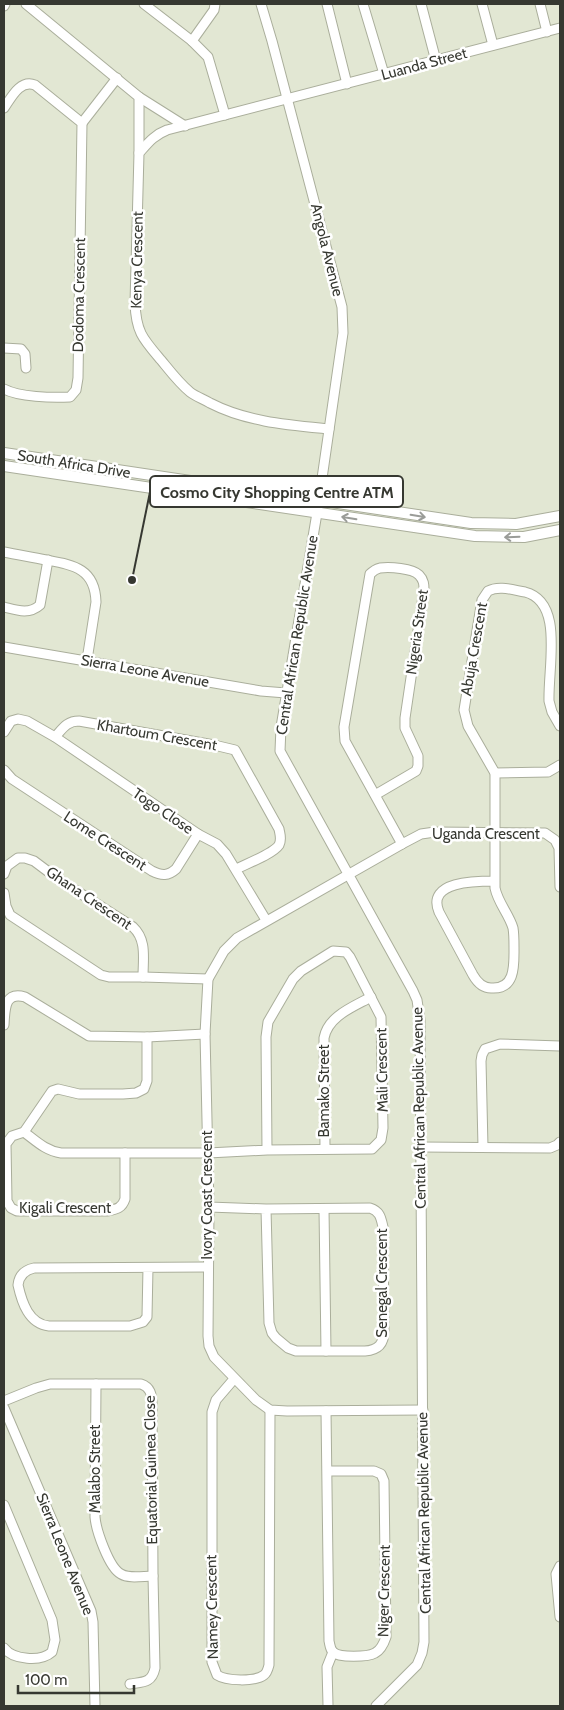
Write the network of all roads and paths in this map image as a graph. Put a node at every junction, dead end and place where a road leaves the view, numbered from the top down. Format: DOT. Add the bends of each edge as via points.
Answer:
graph roads {
  1 [pos="26,4"];
  2 [pos="144,4"];
  3 [pos="215,4"];
  4 [pos="261,4"];
  5 [pos="327,4"];
  6 [pos="363,4"];
  7 [pos="421,4"];
  8 [pos="482,4"];
  9 [pos="540,4"];
  10 [pos="560,28"];
  11 [pos="548,32"];
  12 [pos="192,41"];
  13 [pos="493,45"];
  14 [pos="436,61"];
  15 [pos="384,74"];
  16 [pos="117,78"];
  17 [pos="347,84"];
  18 [pos="139,97"];
  19 [pos="287,100"];
  20 [pos="4,108"];
  21 [pos="225,115"];
  22 [pos="82,123"];
  23 [pos="185,126"];
  24 [pos="139,153"];
  25 [pos="4,348"];
  26 [pos="26,368"];
  27 [pos="4,388"];
  28 [pos="329,429"];
  29 [pos="4,453"];
  30 [pos="4,466"];
  31 [pos="318,500"];
  32 [pos="317,514"];
  33 [pos="560,516"];
  34 [pos="560,530"];
  35 [pos="4,552"];
  36 [pos="48,560"];
  37 [pos="4,607"];
  38 [pos="4,647"];
  39 [pos="87,660"];
  40 [pos="286,693"];
  41 [pos="560,726"];
  42 [pos="4,732"];
  43 [pos="55,738"];
  44 [pos="560,765"];
  45 [pos="4,770"];
  46 [pos="495,773"];
  47 [pos="375,795"];
  48 [pos="496,832"];
  49 [pos="198,834"];
  50 [pos="402,844"];
  51 [pos="236,870"];
  52 [pos="4,874"];
  53 [pos="347,875"];
  54 [pos="495,881"];
  55 [pos="560,887"];
  56 [pos="4,893"];
  57 [pos="266,920"];
  58 [pos="143,977"];
  59 [pos="208,979"];
  60 [pos="371,997"];
  61 [pos="4,1025"];
  62 [pos="205,1034"];
  63 [pos="147,1037"];
  64 [pos="560,1046"];
  65 [pos="24,1132"];
  66 [pos="560,1142"];
  67 [pos="422,1147"];
  68 [pos="483,1147"];
  69 [pos="324,1149"];
  70 [pos="267,1150"];
  71 [pos="125,1153"];
  72 [pos="208,1153"];
  73 [pos="209,1207"];
  74 [pos="266,1209"];
  75 [pos="324,1209"];
  76 [pos="208,1267"];
  77 [pos="148,1268"];
  78 [pos="326,1351"];
  79 [pos="234,1379"];
  80 [pos="96,1384"];
  81 [pos="4,1401"];
  82 [pos="4,1408"];
  83 [pos="270,1410"];
  84 [pos="423,1410"];
  85 [pos="326,1411"];
  86 [pos="327,1470"];
  87 [pos="4,1505"];
  88 [pos="560,1566"];
  89 [pos="152,1576"];
  90 [pos="560,1617"];
  91 [pos="4,1648"];
  92 [pos="333,1652"];
  93 [pos="130,1684"];
  94 [pos="328,1705"];
  95 [pos="95,1706"];
  96 [pos="376,1706"];
  1 -- 16 [label="street"];
  2 -- 12 [label="street"];
  3 -- 12 [label="street"];
  4 -- 19 [label="street, Angola Avenue"];
  5 -- 17 [label="street"];
  6 -- 15 [label="street"];
  7 -- 14 [label="street"];
  8 -- 13 [label="street"];
  9 -- 11 [label="street"];
  10 -- 11 [label="street, Luanda Street"];
  11 -- 13 [label="street, Luanda Street"];
  12 -- 21 [label="street" via="208,57"];
  13 -- 14 [label="street, Luanda Street"];
  14 -- 15 [label="street, Luanda Street"];
  15 -- 17 [label="street, Luanda Street"];
  16 -- 18 [label="street"];
  16 -- 22 [label="street"];
  17 -- 19 [label="street, Luanda Street"];
  18 -- 23 [label="street"];
  18 -- 24 [label="street, Kenya Crescent"];
  19 -- 21 [label="street"];
  19 -- 28 [label="street, Angola Avenue" via="342,307 343,333"];
  20 -- 22 [label="street" via="18,89 31,83"];
  21 -- 23 [label="street"];
  22 -- 27 [label="street, Dodoma Crescent" via="76,390 70,397 63,397 11,393"];
  23 -- 24 [label="street" via="158,134"];
  24 -- 28 [label="street, Kenya Crescent" via="135,303 136,320 144,339 183,386 215,405 245,417"];
  25 -- 26 [label="street" via="21,349 25,354"];
  28 -- 31 [label="street, Angola Avenue"];
  29 -- 31 [label="street, South Africa Drive"];
  30 -- 32 [label="street, South Africa Drive"];
  31 -- 32 [label="street, Central African Republic Avenue"];
  31 -- 33 [label="street, South Africa Drive, one-way" via="479,524 516,524"];
  34 -- 32 [label="street, South Africa Drive, one-way" via="524,537 492,538"];
  32 -- 40 [label="street, Central African Republic Avenue"];
  35 -- 36 [label="street"];
  36 -- 37 [label="street" via="40,604 31,611"];
  36 -- 39 [label="street" via="79,568 93,586 96,610"];
  38 -- 39 [label="street, Sierra Leone Avenue"];
  39 -- 40 [label="street, Sierra Leone Avenue"];
  40 -- 53 [label="street, Central African Republic Avenue" via="280,750"];
  41 -- 46 [label="street, Abuja Crescent" via="549,701 558,624 552,608 534,594 498,588 488,591 482,600 464,710 468,726"];
  42 -- 43 [label="street" via="11,721 18,719"];
  43 -- 49 [label="street, Togo Close"];
  43 -- 51 [label="street, Khartoum Crescent" via="72,721 235,750 281,837 274,850"];
  44 -- 46 [label="street" via="548,772"];
  45 -- 49 [label="street, Lome Crescent" via="12,779 160,875 176,869"];
  46 -- 48 [label="street, Abuja Crescent"];
  47 -- 47 [label="street, Nigeria Street" via="345,740 344,728 370,574 381,568 417,573 424,590 404,718 404,728 419,762 416,770"];
  47 -- 50 [label="street, Nigeria Street"];
  48 -- 50 [label="street, Uganda Crescent" via="430,832"];
  48 -- 54 [label="street, Abuja Crescent"];
  48 -- 55 [label="street, Uganda Crescent" via="539,832 552,837 559,852"];
  49 -- 51 [label="street, Togo Close" via="217,844"];
  50 -- 53 [label="street, Uganda Crescent"];
  51 -- 57 [label="street, Togo Close"];
  52 -- 58 [label="street, Ghana Crescent" via="7,866 18,858 34,861 133,927 142,942"];
  53 -- 57 [label="street, Ivory Coast Crescent"];
  53 -- 67 [label="street, Central African Republic Avenue" via="417,1000"];
  54 -- 54 [label="street, Abuja Crescent" via="498,900 512,926 514,965 510,980 491,988 478,982 473,975 436,904 441,894 455,885"];
  56 -- 58 [label="street" via="10,915 96,972 109,977"];
  57 -- 59 [label="street, Ivory Coast Crescent" via="229,945"];
  58 -- 59 [label="street"];
  59 -- 62 [label="street, Ivory Coast Crescent"];
  60 -- 69 [label="street, Bamako Street" via="336,1018 326,1029"];
  60 -- 69 [label="street, Mali Crescent" via="378,1007 382,1023 382,1140 372,1149"];
  60 -- 70 [label="street, Mali Crescent" via="346,952 333,951 300,971 293,979 267,1029"];
  61 -- 63 [label="street" via="7,1003 18,995 89,1036"];
  62 -- 63 [label="street"];
  62 -- 72 [label="street, Ivory Coast Crescent"];
  63 -- 65 [label="street, Kigali Crescent" via="147,1081 144,1089 123,1094 52,1091"];
  64 -- 68 [label="street" via="500,1044 489,1046 483,1052"];
  65 -- 71 [label="street" via="53,1152"];
  65 -- 71 [label="street, Kigali Crescent" via="12,1136 6,1148 7,1202 17,1211 108,1211 119,1208 126,1194"];
  66 -- 68 [label="street" via="550,1148"];
  67 -- 68 [label="street"];
  67 -- 84 [label="street, Central African Republic Avenue"];
  69 -- 70 [label="street, Mali Crescent"];
  70 -- 72 [label="street, Mali Crescent"];
  71 -- 72 [label="street"];
  72 -- 73 [label="street, Ivory Coast Crescent"];
  73 -- 74 [label="street, Senegal Crescent"];
  73 -- 76 [label="street, Ivory Coast Crescent"];
  74 -- 75 [label="street, Senegal Crescent"];
  74 -- 78 [label="street, Senegal Crescent" via="270,1328 276,1338 292,1350"];
  75 -- 78 [label="street"];
  75 -- 78 [label="street, Senegal Crescent" via="370,1208 380,1215 384,1322 383,1342 375,1350"];
  76 -- 77 [label="street"];
  76 -- 79 [label="street, Ivory Coast Crescent" via="209,1346 214,1357"];
  77 -- 77 [label="street" via="147,1317 143,1322 130,1326 41,1325 32,1319 18,1285 21,1275 34,1268"];
  79 -- 83 [label="street, Ivory Coast Crescent"];
  79 -- 83 [label="street, Namey Crescent" via="216,1400 212,1412 212,1662 217,1675 225,1678 261,1677 269,1665"];
  80 -- 81 [label="street, Equatorial Guinea Close" via="47,1384"];
  80 -- 89 [label="street, Malabo Street" via="96,1528 117,1571 125,1576"];
  80 -- 89 [label="street, Equatorial Guinea Close" via="141,1384 151,1394"];
  82 -- 95 [label="street, Sierra Leone Avenue" via="91,1611"];
  83 -- 85 [label="street"];
  84 -- 85 [label="street"];
  84 -- 96 [label="street, Central African Republic Avenue" via="423,1648 420,1660 412,1670"];
  85 -- 86 [label="street"];
  86 -- 92 [label="street" via="329,1641"];
  86 -- 92 [label="street, Niger Crescent" via="374,1471 381,1474 384,1484 384,1642 378,1651 370,1655 345,1656"];
  87 -- 91 [label="street" via="51,1615 55,1640 52,1652 43,1657 18,1657"];
  88 -- 90 [label="street" via="556,1574"];
  89 -- 93 [label="street, Equatorial Guinea Close" via="155,1668 149,1681"];
  92 -- 94 [label="street" via="328,1667"];
}
